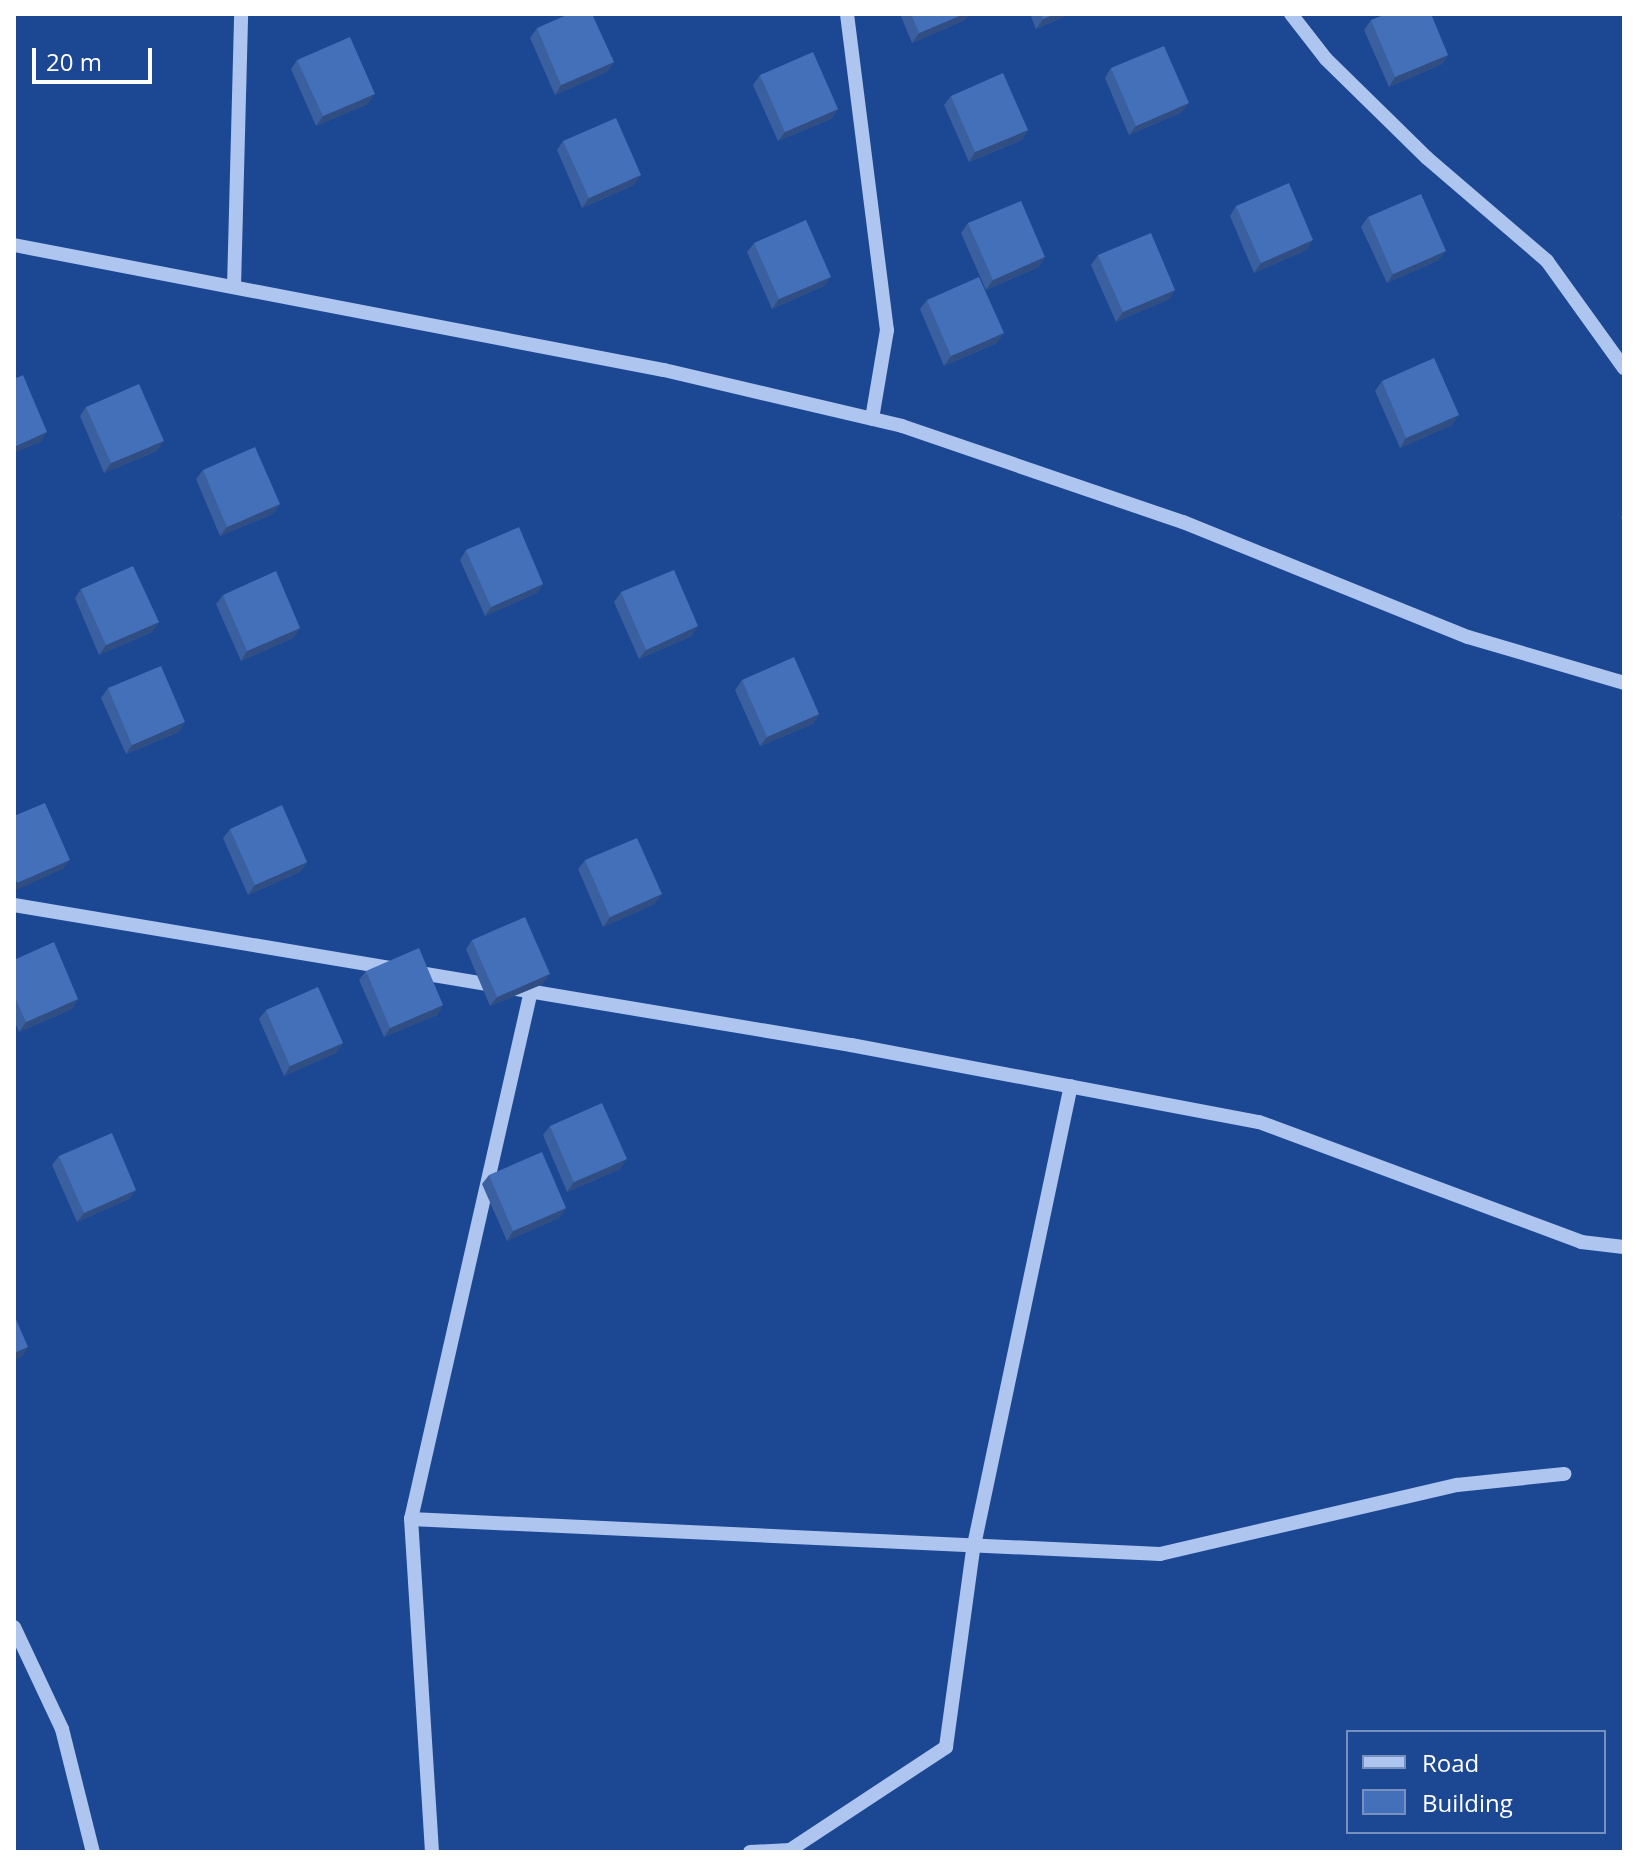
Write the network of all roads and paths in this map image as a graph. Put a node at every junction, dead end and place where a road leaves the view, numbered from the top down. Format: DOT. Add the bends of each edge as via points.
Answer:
graph roads {
  1 [pos="241,14"];
  2 [pos="847,14"];
  3 [pos="1291,14"];
  4 [pos="14,245"];
  5 [pos="234,287"];
  6 [pos="1624,368"];
  7 [pos="872,419"];
  8 [pos="1624,683"];
  9 [pos="14,905"];
  10 [pos="531,991"];
  11 [pos="1071,1086"];
  12 [pos="1624,1247"];
  13 [pos="1564,1474"];
  14 [pos="411,1519"];
  15 [pos="973,1550"];
  16 [pos="14,1627"];
  17 [pos="790,1851"];
  18 [pos="93,1852"];
  19 [pos="432,1852"];
  20 [pos="750,1852"];
  1 -- 5 [label="street"];
  2 -- 7 [label="street" via="887,330"];
  3 -- 6 [label="street" via="1326,59 1427,158 1547,261"];
  4 -- 5 [label="street"];
  5 -- 7 [label="street" via="664,370"];
  7 -- 8 [label="street" via="1183,522 1468,637"];
  9 -- 10 [label="street"];
  10 -- 11 [label="street"];
  10 -- 14 [label="street"];
  11 -- 12 [label="street" via="1259,1122 1581,1242"];
  11 -- 15 [label="street"];
  13 -- 15 [label="street" via="1457,1485 1160,1554"];
  14 -- 15 [label="street"];
  14 -- 19 [label="street"];
  15 -- 17 [label="street" via="946,1747"];
  16 -- 18 [label="street" via="62,1729"];
  17 -- 20 [label="street"];
}
